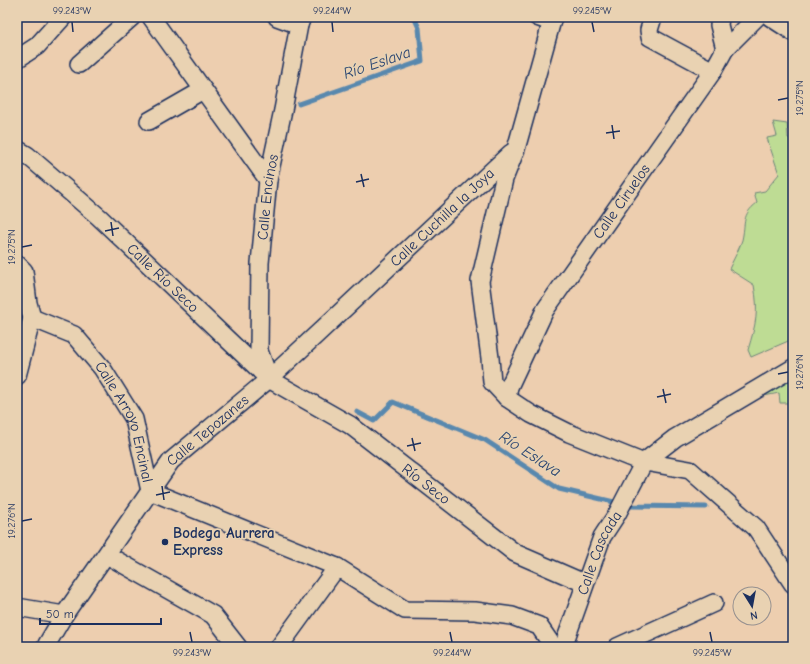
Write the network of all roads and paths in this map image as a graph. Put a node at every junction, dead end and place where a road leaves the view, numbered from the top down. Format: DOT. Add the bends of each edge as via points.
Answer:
graph roads {
  1 [pos="63,17"];
  2 [pos="132,17"];
  3 [pos="151,17"];
  4 [pos="277,17"];
  5 [pos="720,17"];
  6 [pos="757,17"];
  7 [pos="770,17"];
  8 [pos="547,19"];
  9 [pos="300,21"];
  10 [pos="651,23"];
  11 [pos="793,32"];
  12 [pos="725,49"];
  13 [pos="17,59"];
  14 [pos="79,64"];
  15 [pos="713,71"];
  16 [pos="203,90"];
  17 [pos="149,121"];
  18 [pos="17,149"];
  19 [pos="516,149"];
  20 [pos="268,180"];
  21 [pos="17,264"];
  22 [pos="32,318"];
  23 [pos="793,368"];
  24 [pos="17,376"];
  25 [pos="270,379"];
  26 [pos="507,398"];
  27 [pos="644,462"];
  28 [pos="150,491"];
  29 [pos="107,555"];
  30 [pos="337,568"];
  31 [pos="584,583"];
  32 [pos="793,584"];
  33 [pos="714,604"];
  34 [pos="17,607"];
  35 [pos="64,616"];
  36 [pos="48,647"];
  37 [pos="238,647"];
  38 [pos="279,647"];
  39 [pos="551,647"];
  40 [pos="564,647"];
  41 [pos="617,647"];
  1 -- 13 [label="street" via="37,46"];
  2 -- 14 [label="street"];
  3 -- 16 [label="street"];
  4 -- 9 [label="street"];
  5 -- 12 [label="street" via="719,25"];
  6 -- 12 [label="street, Calle Ciruelos"];
  7 -- 11 [label="street"];
  8 -- 19 [label="street"];
  9 -- 20 [label="street, Calle Encinos"];
  10 -- 15 [label="street" via="650,37"];
  12 -- 15 [label="street, Calle Ciruelos"];
  15 -- 26 [label="street, Calle Ciruelos" via="545,310 509,387"];
  16 -- 17 [label="street"];
  16 -- 20 [label="street"];
  18 -- 25 [label="street, Calle Río Seco" via="99,217"];
  19 -- 25 [label="street, Calle Cuchilla la Joya"];
  19 -- 26 [label="street" via="504,179 480,280 492,382"];
  20 -- 25 [label="street, Calle Encinos" via="258,309 260,351"];
  21 -- 22 [label="street" via="24,271"];
  22 -- 24 [label="street"];
  22 -- 28 [label="street, Calle Arroyo Encinal" via="74,335 102,368 134,419"];
  23 -- 27 [label="street" via="675,438"];
  25 -- 28 [label="street, Calle Tepozanes" via="172,461"];
  25 -- 31 [label="street, Río Seco" via="350,425 516,553"];
  26 -- 27 [label="street" via="568,433"];
  27 -- 31 [label="street, Calle Cascada" via="602,537"];
  27 -- 32 [label="street" via="690,470 756,528"];
  28 -- 29 [label="street, Calle Tepozanes"];
  28 -- 30 [label="street, Calle Arroyo Encinal"];
  29 -- 35 [label="street, Calle Tepozanes"];
  29 -- 37 [label="street" via="213,615"];
  30 -- 38 [label="street"];
  30 -- 39 [label="street, Calle Arroyo Encinal" via="405,610 475,611 512,616 539,626"];
  31 -- 40 [label="street, Calle Cascada"];
  33 -- 41 [label="street"];
  34 -- 35 [label="street"];
  35 -- 36 [label="street, Calle Tepozanes" via="47,644"];
}
